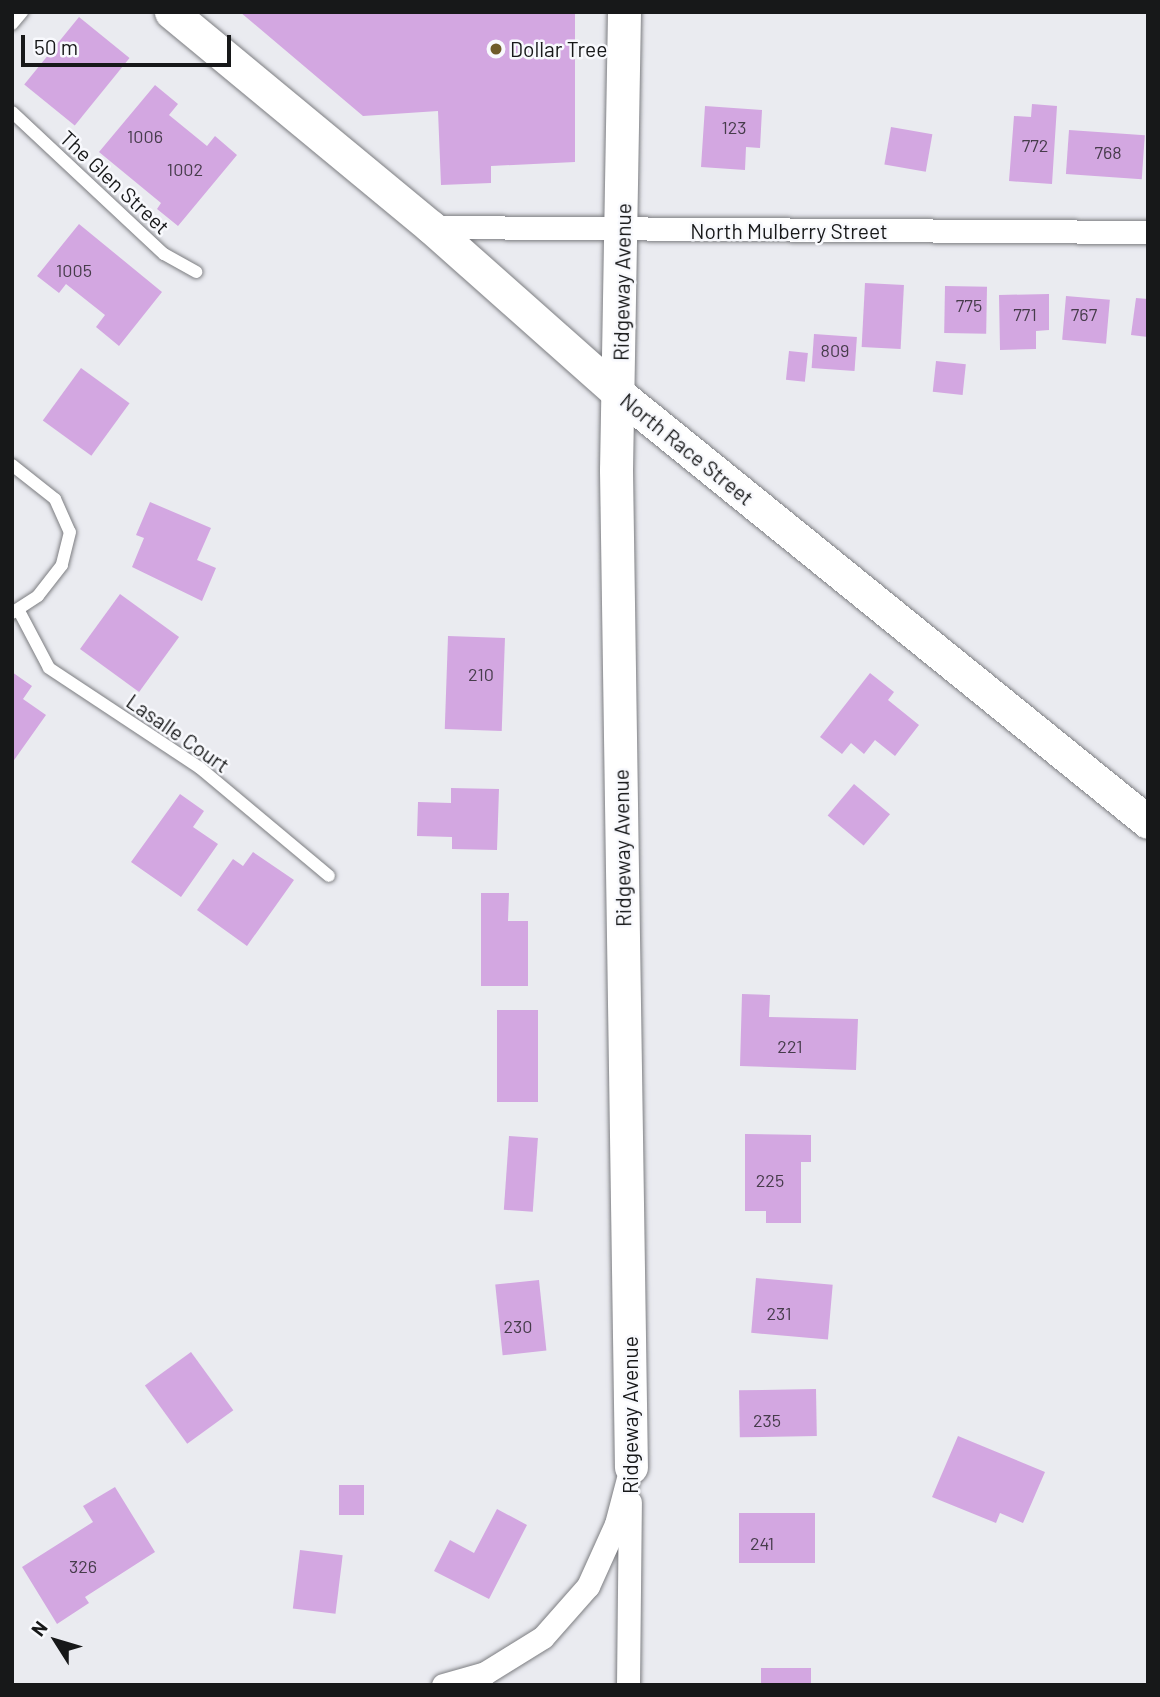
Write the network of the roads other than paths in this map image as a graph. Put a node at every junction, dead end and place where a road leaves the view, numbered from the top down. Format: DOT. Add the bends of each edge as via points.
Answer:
graph roads {
  1 [pos="22,12"];
  2 [pos="172,12"];
  3 [pos="624,12"];
  4 [pos="12,24"];
  5 [pos="12,111"];
  6 [pos="430,227"];
  7 [pos="625,229"];
  8 [pos="1148,232"];
  9 [pos="196,272"];
  10 [pos="619,394"];
  11 [pos="12,466"];
  12 [pos="15,612"];
  13 [pos="1148,822"];
  14 [pos="329,876"];
  15 [pos="631,1467"];
  16 [pos="443,1685"];
  17 [pos="628,1685"];
  1 -- 4 [label="lane"];
  2 -- 6 [label="street, North Race Street"];
  3 -- 7 [label="street, Ridgeway Avenue"];
  5 -- 9 [label="lane, The Glen Street" via="164,254"];
  6 -- 7 [label="street, North Mulberry Street"];
  6 -- 10 [label="street, North Race Street"];
  7 -- 8 [label="street, North Mulberry Street"];
  7 -- 10 [label="street, Ridgeway Avenue"];
  10 -- 13 [label="street, North Race Street"];
  10 -- 15 [label="street, Ridgeway Avenue"];
  11 -- 12 [label="lane" via="55,499 70,532 62,565"];
  12 -- 14 [label="lane, Lasalle Court" via="49,668 200,768"];
  15 -- 16 [label="street" via="616,1524 588,1586 543,1637 485,1673"];
  15 -- 17 [label="street, Ridgeway Avenue"];
}
